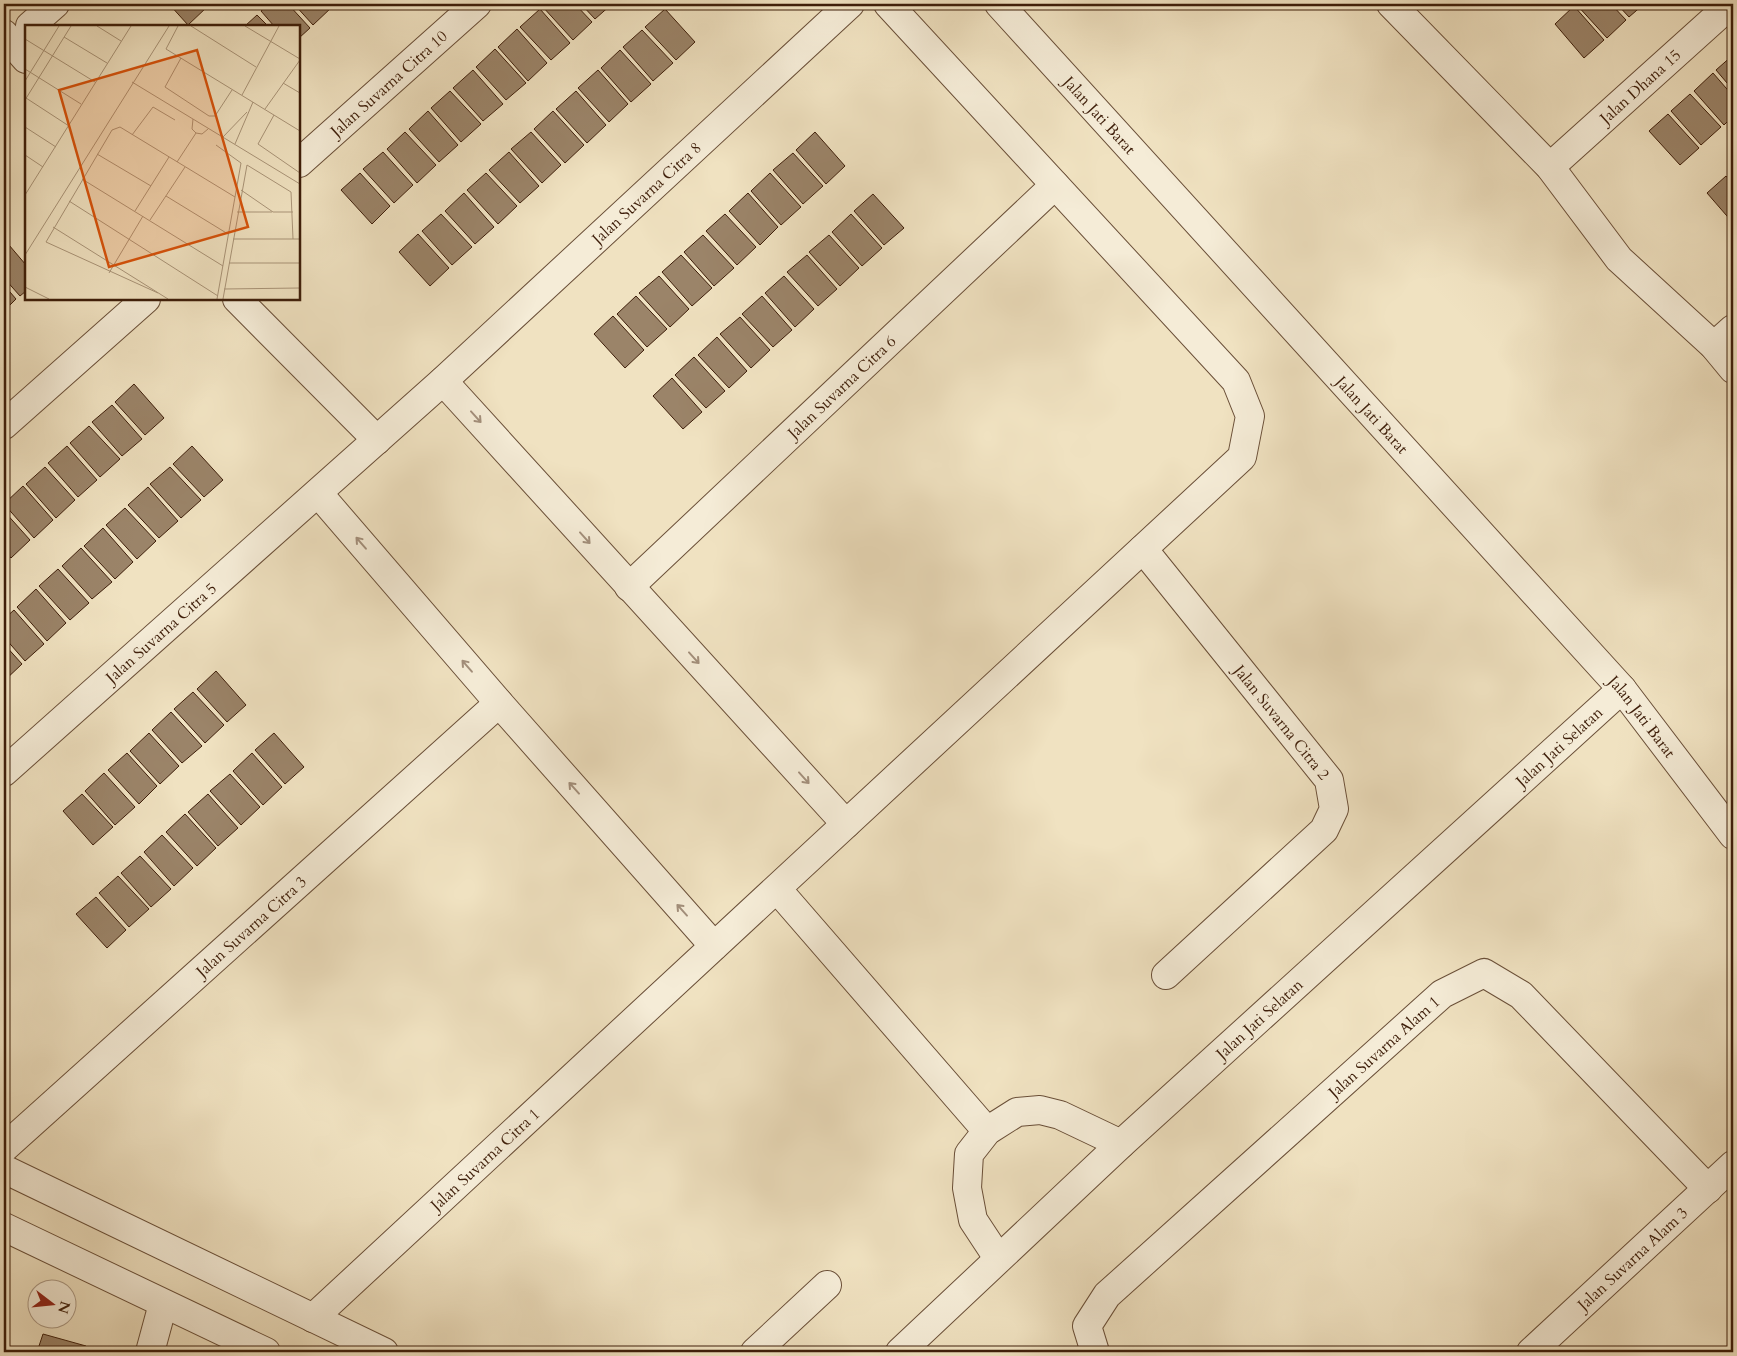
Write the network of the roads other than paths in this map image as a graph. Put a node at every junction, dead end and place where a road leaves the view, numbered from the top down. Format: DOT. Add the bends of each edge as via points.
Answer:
graph roads {
  1 [pos="55,4"];
  2 [pos="477,4"];
  3 [pos="850,4"];
  4 [pos="888,4"];
  5 [pos="999,4"];
  6 [pos="1391,4"];
  7 [pos="1731,4"];
  8 [pos="33,25"];
  9 [pos="300,162"];
  10 [pos="1550,167"];
  11 [pos="1055,185"];
  12 [pos="145,300"];
  13 [pos="238,300"];
  14 [pos="1723,337"];
  15 [pos="1733,369"];
  16 [pos="443,381"];
  17 [pos="4,425"];
  18 [pos="377,440"];
  19 [pos="318,493"];
  20 [pos="1143,549"];
  21 [pos="629,587"];
  22 [pos="1622,688"];
  23 [pos="499,703"];
  24 [pos="4,772"];
  25 [pos="846,824"];
  26 [pos="1733,835"];
  27 [pos="777,889"];
  28 [pos="714,946"];
  29 [pos="1166,975"];
  30 [pos="987,1131"];
  31 [pos="1121,1144"];
  32 [pos="4,1148"];
  33 [pos="1733,1165"];
  34 [pos="4,1169"];
  35 [pos="1708,1189"];
  36 [pos="4,1227"];
  37 [pos="998,1258"];
  38 [pos="827,1285"];
  39 [pos="163,1304"];
  40 [pos="313,1318"];
  41 [pos="150,1352"];
  42 [pos="266,1352"];
  43 [pos="384,1352"];
  44 [pos="755,1352"];
  45 [pos="900,1352"];
  46 [pos="1095,1352"];
  47 [pos="1531,1352"];
  1 -- 8 [label="street"];
  2 -- 9 [label="street, Jalan Suvarna Citra 10"];
  3 -- 16 [label="street, Jalan Suvarna Citra 8"];
  4 -- 11 [label="street"];
  5 -- 22 [label="street, Jalan Jati Barat"];
  6 -- 10 [label="street"];
  7 -- 10 [label="street, Jalan Dhana 15"];
  10 -- 14 [label="street" via="1619,259"];
  11 -- 20 [label="street" via="1236,381 1250,416 1242,457"];
  11 -- 21 [label="street, Jalan Suvarna Citra 6"];
  12 -- 17 [label="street"];
  13 -- 18 [label="street"];
  14 -- 15 [label="street"];
  16 -- 18 [label="street, Jalan Suvarna Citra 8"];
  16 -- 21 [label="street, one-way"];
  18 -- 19 [label="street, Jalan Suvarna Citra 5"];
  23 -- 19 [label="street, one-way"];
  19 -- 24 [label="street, Jalan Suvarna Citra 5"];
  20 -- 25 [label="street"];
  20 -- 29 [label="street, Jalan Suvarna Citra 2" via="1329,780 1334,809 1324,830"];
  21 -- 25 [label="street, one-way"];
  22 -- 26 [label="street, Jalan Jati Barat"];
  22 -- 31 [label="street, Jalan Jati Selatan"];
  28 -- 23 [label="street, one-way"];
  23 -- 32 [label="street, Jalan Suvarna Citra 3"];
  25 -- 27 [label="street, Jalan Suvarna Citra 1"];
  27 -- 28 [label="street, Jalan Suvarna Citra 1"];
  27 -- 30 [label="street"];
  28 -- 40 [label="street, Jalan Suvarna Citra 1"];
  30 -- 31 [label="street" via="1017,1112 1040,1110 1060,1115"];
  30 -- 37 [label="street" via="969,1154 967,1188 973,1220"];
  31 -- 37 [label="street, Jalan Jati Selatan"];
  33 -- 35 [label="street, Jalan Suvarna Alam 3"];
  34 -- 40 [label="street"];
  35 -- 46 [label="street, Jalan Suvarna Alam 1" via="1521,995 1484,973 1442,994 1107,1295 1087,1326"];
  35 -- 47 [label="street, Jalan Suvarna Alam 3"];
  36 -- 39 [label="street"];
  37 -- 45 [label="street, Jalan Jati Selatan"];
  38 -- 44 [label="street"];
  39 -- 41 [label="street"];
  39 -- 42 [label="street"];
  40 -- 43 [label="street"];
}
